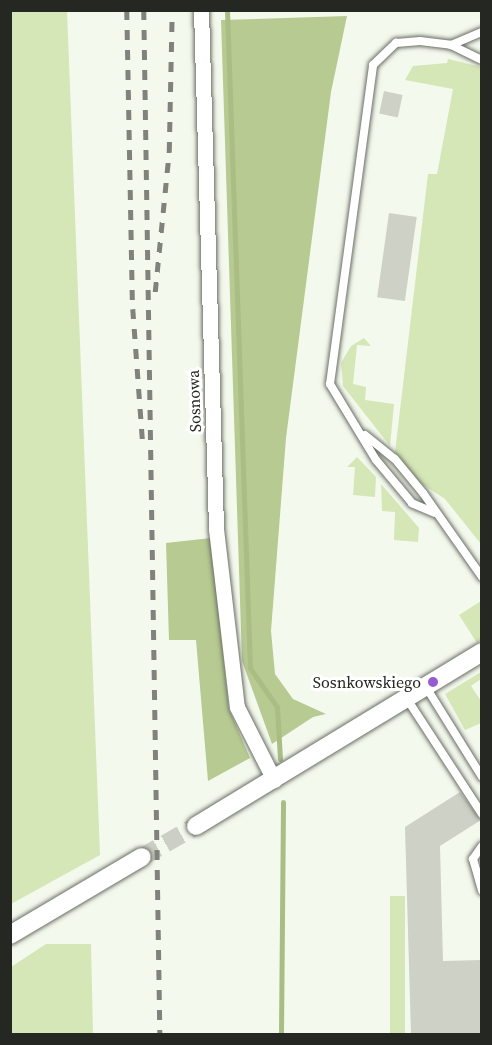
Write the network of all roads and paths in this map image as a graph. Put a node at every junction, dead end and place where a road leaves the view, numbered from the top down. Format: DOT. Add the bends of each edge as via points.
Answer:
graph roads {
  1 [pos="201,10"];
  2 [pos="482,32"];
  3 [pos="451,45"];
  4 [pos="482,60"];
  5 [pos="363,435"];
  6 [pos="435,513"];
  7 [pos="482,577"];
  8 [pos="482,652"];
  9 [pos="426,687"];
  10 [pos="407,699"];
  11 [pos="482,777"];
  12 [pos="274,780"];
  13 [pos="482,814"];
  14 [pos="196,826"];
  15 [pos="482,846"];
  16 [pos="142,857"];
  17 [pos="482,891"];
  18 [pos="10,935"];
  1 -- 12 [label="street, Sosnowa" via="215,506 223,607 237,707"];
  2 -- 3 [label="lane"];
  3 -- 4 [label="lane"];
  3 -- 5 [label="lane" via="396,44 374,64 330,384 338,403"];
  5 -- 6 [label="lane" via="395,459"];
  5 -- 6 [label="lane" via="376,460 412,503"];
  6 -- 7 [label="lane"];
  8 -- 9 [label="street"];
  9 -- 10 [label="street"];
  9 -- 11 [label="lane"];
  10 -- 12 [label="street"];
  10 -- 13 [label="lane"];
  12 -- 14 [label="street"];
  15 -- 17 [label="lane" via="473,859"];
  16 -- 18 [label="street"];
}
